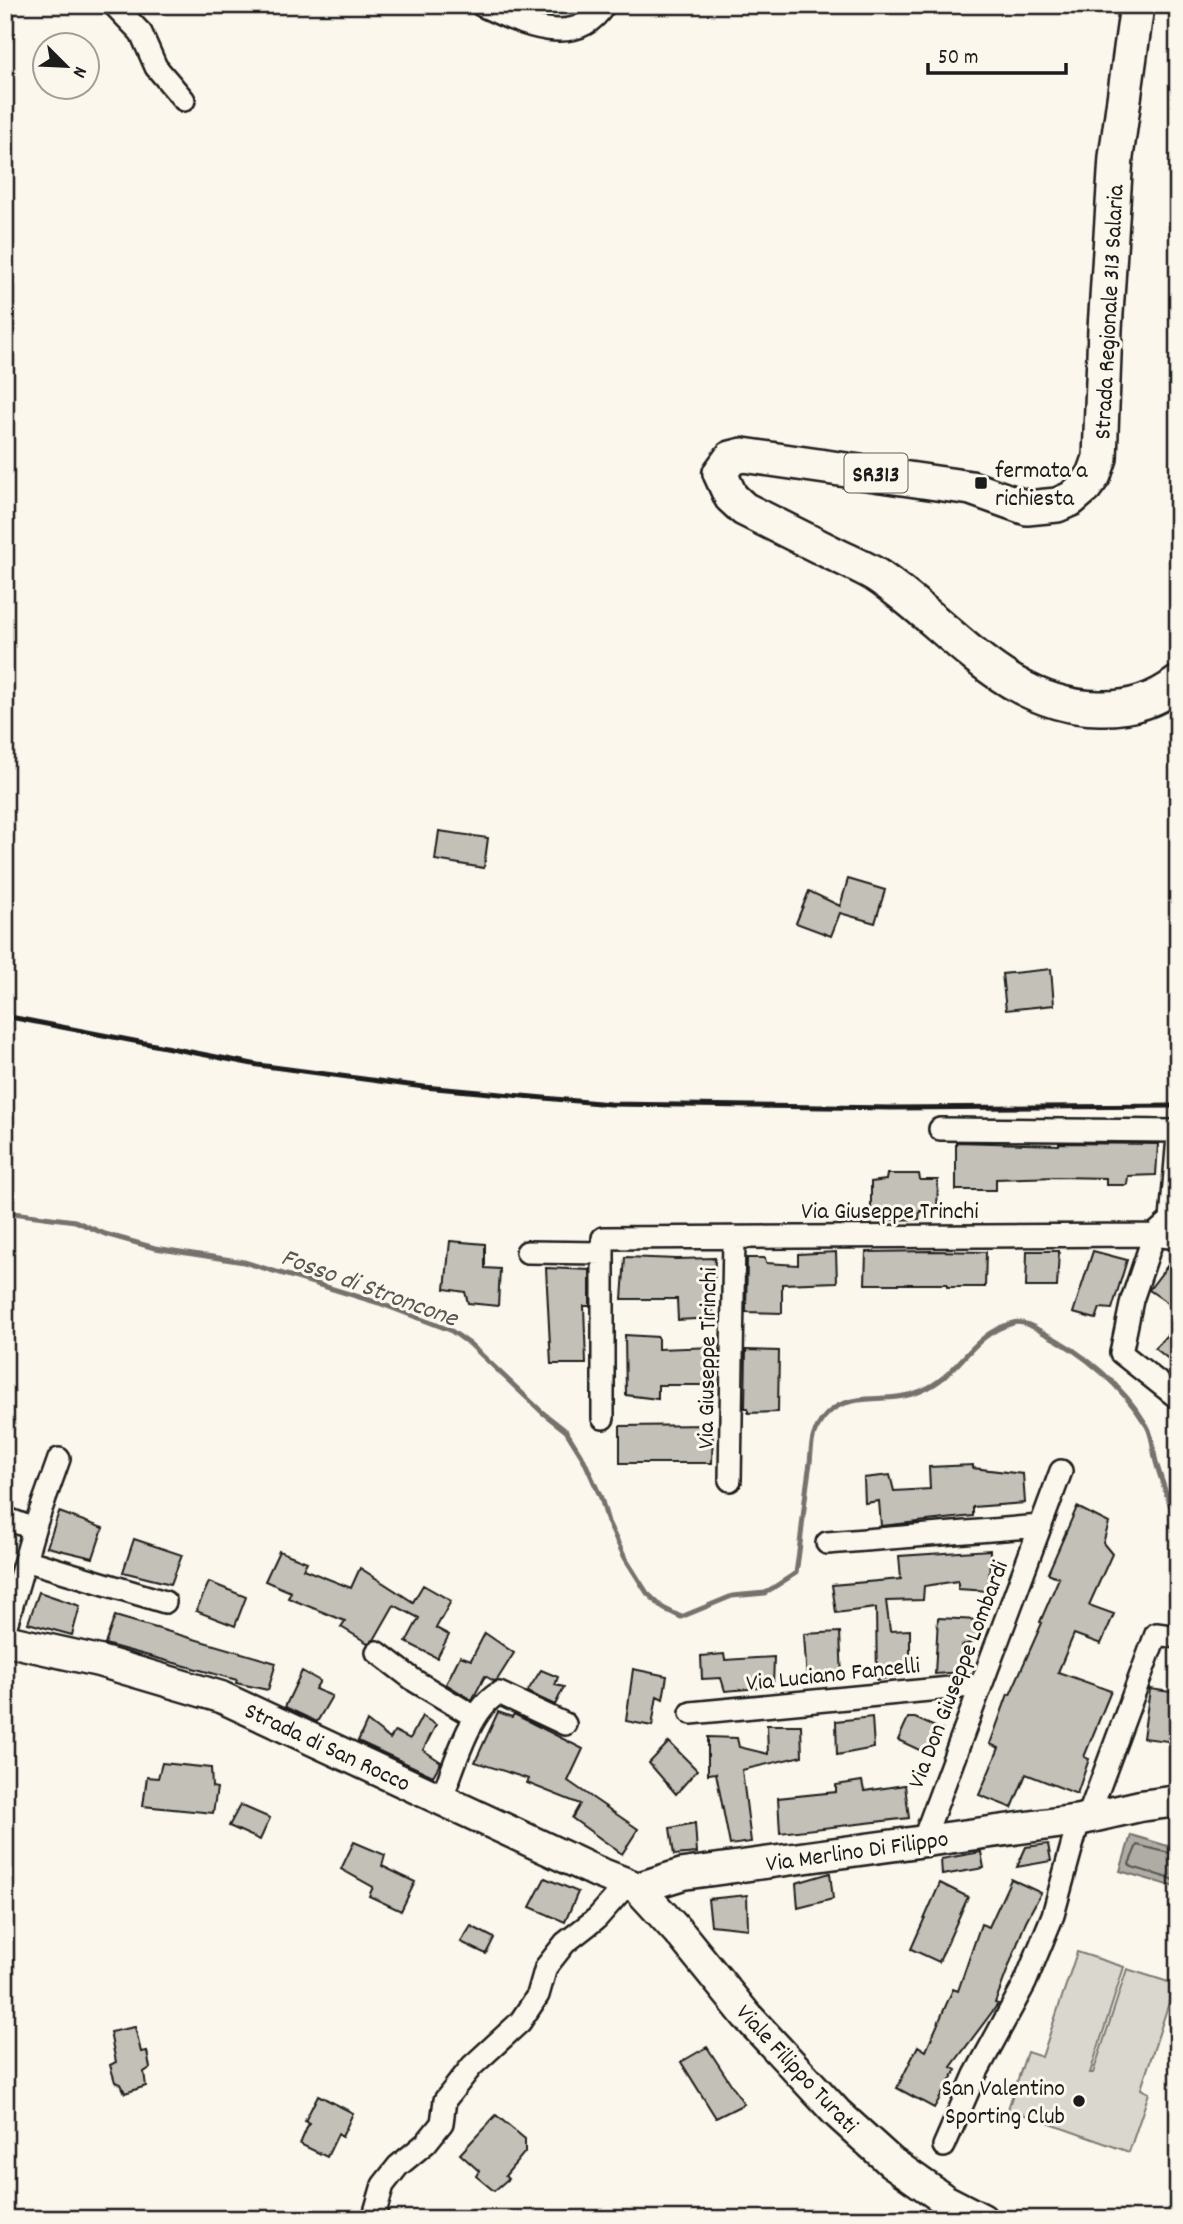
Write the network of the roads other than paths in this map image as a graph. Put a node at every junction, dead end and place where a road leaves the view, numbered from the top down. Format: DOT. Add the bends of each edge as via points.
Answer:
graph roads {
  1 [pos="114,5"];
  2 [pos="481,5"];
  3 [pos="604,5"];
  4 [pos="1137,5"];
  5 [pos="184,100"];
  6 [pos="1178,682"];
  7 [pos="940,1129"];
  8 [pos="1178,1131"];
  9 [pos="1178,1137"];
  10 [pos="1154,1235"];
  11 [pos="734,1237"];
  12 [pos="1178,1238"];
  13 [pos="603,1245"];
  14 [pos="527,1252"];
  15 [pos="1178,1398"];
  16 [pos="603,1418"];
  17 [pos="59,1459"];
  18 [pos="1061,1471"];
  19 [pos="730,1480"];
  20 [pos="5,1518"];
  21 [pos="1041,1526"];
  22 [pos="34,1529"];
  23 [pos="827,1543"];
  24 [pos="25,1560"];
  25 [pos="165,1602"];
  26 [pos="5,1629"];
  27 [pos="1178,1637"];
  28 [pos="5,1640"];
  29 [pos="377,1653"];
  30 [pos="981,1685"];
  31 [pos="691,1713"];
  32 [pos="475,1717"];
  33 [pos="565,1724"];
  34 [pos="442,1800"];
  35 [pos="1178,1801"];
  36 [pos="1083,1818"];
  37 [pos="923,1841"];
  38 [pos="633,1886"];
  39 [pos="944,2146"];
  40 [pos="373,2219"];
  41 [pos="982,2219"];
  1 -- 5 [label="street" via="141,33 156,67"];
  2 -- 3 [label="street" via="531,27 564,32 586,25"];
  4 -- 6 [label="main road, Strada Regionale 313 Salaria / SR313" via="1116,157 1100,458 1085,488 1057,505 1027,508 971,488 743,455 732,458 720,473 731,497 744,509 875,574 984,665 1051,701 1122,709 1151,699"];
  7 -- 8 [label="street"];
  9 -- 10 [label="street" via="1171,1220"];
  10 -- 11 [label="street, Via Giuseppe Trinchi"];
  10 -- 12 [label="street, Via Giuseppe Trinchi"];
  10 -- 15 [label="street" via="1132,1300 1121,1353"];
  11 -- 13 [label="street, Via Giuseppe Trinchi"];
  11 -- 19 [label="street, Via Giuseppe Tirinchi"];
  13 -- 14 [label="street, Via Giuseppe Trinchi"];
  13 -- 16 [label="street"];
  17 -- 22 [label="street"];
  18 -- 21 [label="street, Via Don Giuseppe Lombardi"];
  20 -- 22 [label="street"];
  21 -- 23 [label="street, Via Don Giuseppe Lombardi"];
  21 -- 30 [label="street, Via Don Giuseppe Lombardi"];
  22 -- 24 [label="street"];
  24 -- 25 [label="street"];
  24 -- 26 [label="street"];
  27 -- 36 [label="street" via="1156,1634"];
  28 -- 34 [label="main road, Strada di San Rocco" via="99,1661 221,1697"];
  29 -- 32 [label="street"];
  30 -- 31 [label="street, Via Luciano Fancelli"];
  30 -- 37 [label="street, Via Don Giuseppe Lombardi"];
  32 -- 33 [label="street" via="487,1699 499,1693"];
  32 -- 34 [label="street"];
  34 -- 38 [label="main road, Strada di San Rocco"];
  35 -- 36 [label="main road, Via Merlino Di Filippo"];
  36 -- 37 [label="main road, Via Merlino Di Filippo"];
  36 -- 39 [label="street" via="1053,1915 1025,1983 975,2075"];
  37 -- 38 [label="main road, Via Merlino Di Filippo" via="683,1874"];
  38 -- 40 [label="street" via="565,1943 546,1967 538,1995 520,2022 472,2066 445,2100 442,2123 383,2185"];
  38 -- 41 [label="main road, Viale Filippo Turati" via="837,2113 891,2162 945,2200"];
}
